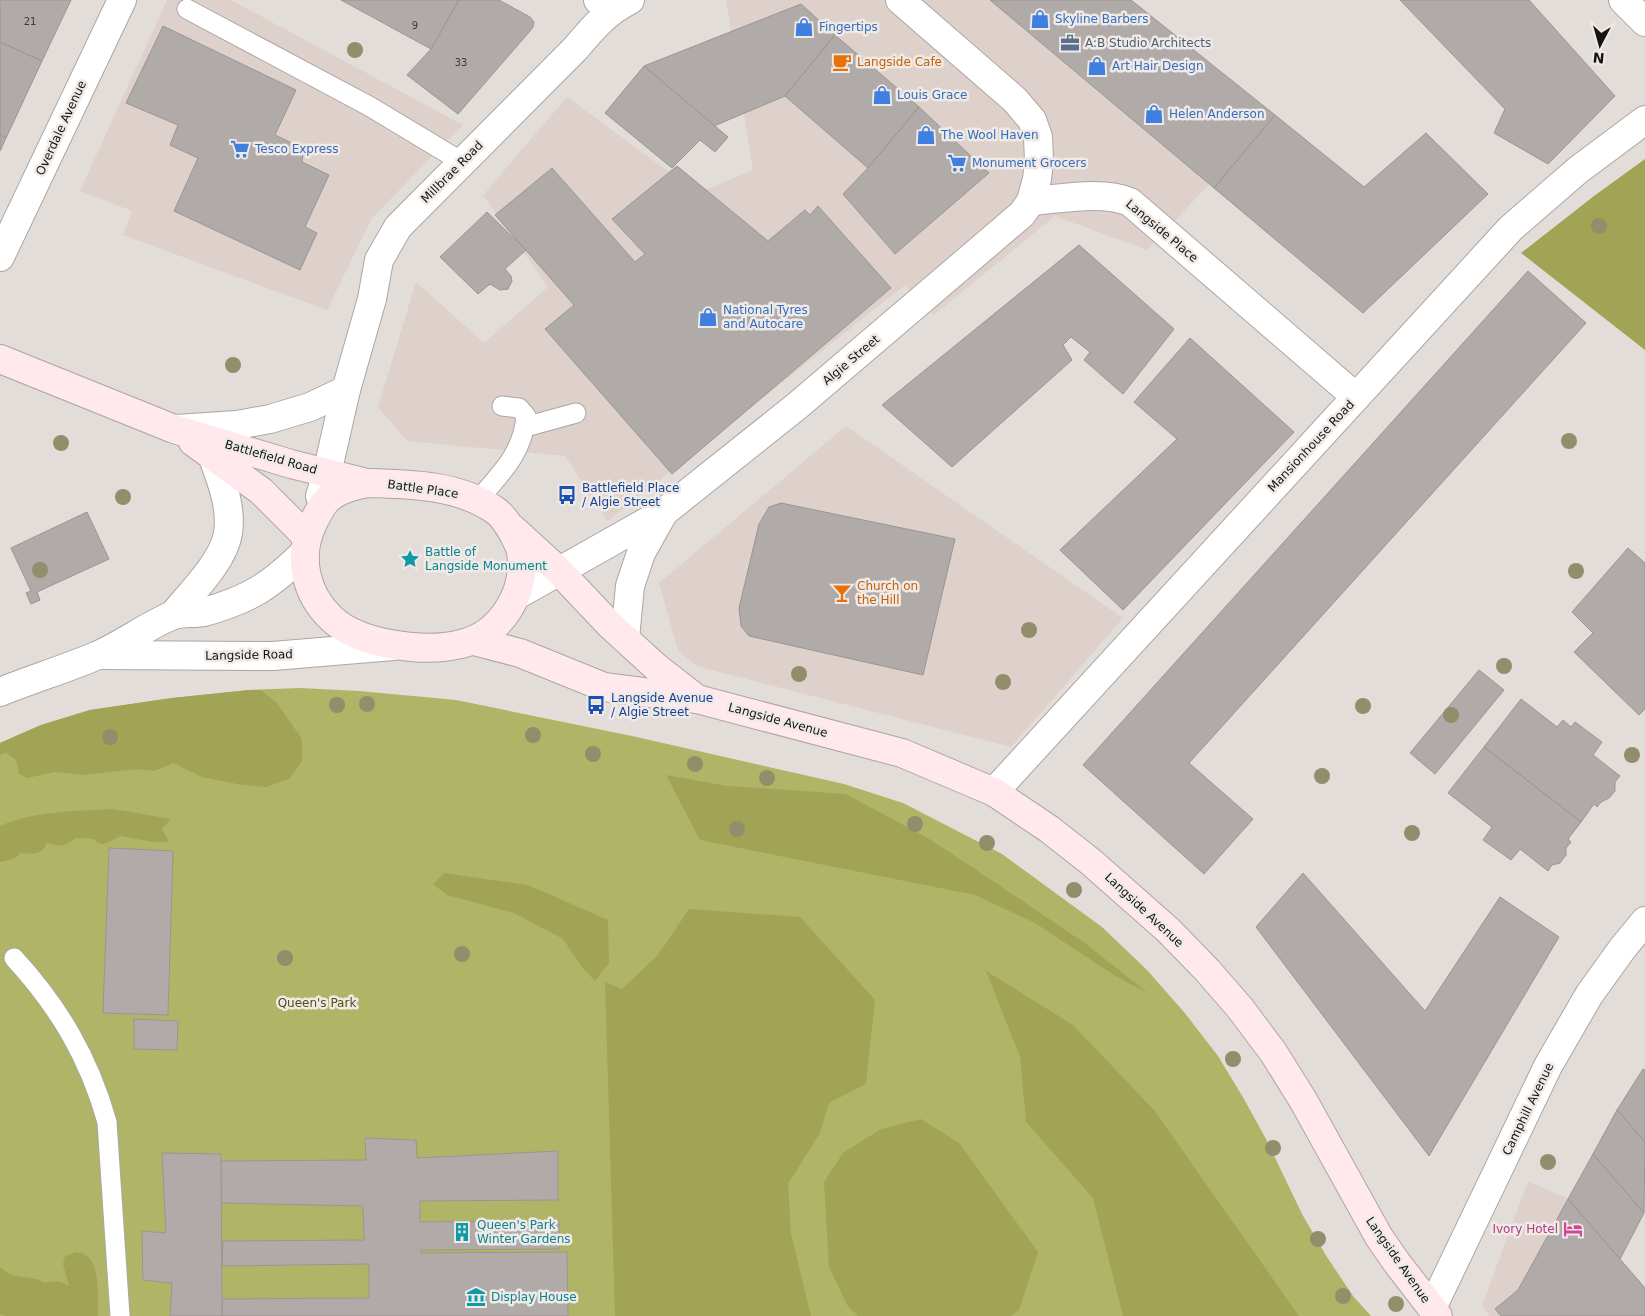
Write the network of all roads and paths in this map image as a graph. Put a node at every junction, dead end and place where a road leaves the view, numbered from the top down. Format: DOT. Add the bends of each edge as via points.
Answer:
graph roads {
  1 [pos="122,0"];
  2 [pos="900,0"];
  3 [pos="1623,0"];
  4 [pos="614,3"];
  5 [pos="187,8"];
  6 [pos="1645,22"];
  7 [pos="1645,120"];
  8 [pos="462,162"];
  9 [pos="1031,201"];
  10 [pos="0,257"];
  11 [pos="0,359"];
  12 [pos="346,390"];
  13 [pos="1356,398"];
  14 [pos="502,406"];
  15 [pos="576,413"];
  16 [pos="525,427"];
  17 [pos="174,429"];
  18 [pos="212,455"];
  19 [pos="327,473"];
  20 [pos="368,483"];
  21 [pos="478,500"];
  22 [pos="664,512"];
  23 [pos="509,525"];
  24 [pos="308,538"];
  25 [pos="558,570"];
  26 [pos="517,595"];
  27 [pos="173,615"];
  28 [pos="625,638"];
  29 [pos="474,641"];
  30 [pos="400,645"];
  31 [pos="97,655"];
  32 [pos="0,692"];
  33 [pos="697,699"];
  34 [pos="994,792"];
  35 [pos="1645,921"];
  36 [pos="14,958"];
  37 [pos="1435,1312"];
  38 [pos="120,1316"];
  1 -- 10 [label="street, Overdale Avenue"];
  2 -- 9 [label="street" via="1015,100 1032,120 1038,137 1039,161"];
  3 -- 6 [label="street"];
  4 -- 8 [label="street, Millbrae Road" via="575,49"];
  5 -- 8 [label="lane" via="369,106"];
  7 -- 13 [label="street, Mansionhouse Road" via="1578,170 1512,228"];
  8 -- 12 [label="street, Millbrae Road" via="398,227 380,260"];
  9 -- 13 [label="street, Langside Place" via="1102,196 1130,202"];
  9 -- 22 [label="street, Algie Street" via="1022,214 797,406"];
  11 -- 17 [label="main road, Battlefield Road"];
  12 -- 17 [label="street" via="310,407 270,419 237,425"];
  12 -- 19 [label="street, Millbrae Road"];
  13 -- 34 [label="street, Mansionhouse Road"];
  14 -- 16 [label="lane" via="519,408 526,416"];
  15 -- 16 [label="lane"];
  16 -- 21 [label="lane" via="520,446"];
  17 -- 18 [label="main road, Battlefield Road"];
  17 -- 19 [label="main road, Battlefield Road"];
  18 -- 24 [label="main road, Battlefield Road" via="261,491"];
  18 -- 27 [label="street" via="228,508 228,534 221,554"];
  19 -- 20 [label="main road, Battlefield Road"];
  19 -- 24 [label="street, Millbrae Road"];
  20 -- 21 [label="main road, Battle Place" via="427,487"];
  20 -- 24 [label="main road, Battle Place" via="338,492 327,500"];
  21 -- 23 [label="main road, Battle Place" via="497,512"];
  22 -- 25 [label="street, Algie Street"];
  22 -- 28 [label="street, Algie Street" via="641,553 630,586"];
  23 -- 25 [label="main road, Langside Avenue"];
  23 -- 26 [label="main road, Battle Place" via="521,550 522,573"];
  24 -- 27 [label="street, Langside Road" via="279,577 255,593 201,612"];
  24 -- 30 [label="main road, Battle Place" via="304,567 320,606 352,633 372,641"];
  25 -- 26 [label="street, Algie Street"];
  25 -- 28 [label="main road, Langside Avenue"];
  26 -- 29 [label="main road, Battle Place" via="492,629"];
  27 -- 31 [label="street, Langside Road"];
  28 -- 33 [label="main road, Langside Avenue"];
  29 -- 30 [label="main road, Battle Place" via="450,647"];
  29 -- 33 [label="main road, Langside Avenue" via="520,653 604,687"];
  30 -- 31 [label="street, Langside Road" via="273,656"];
  31 -- 32 [label="street, Langside Road"];
  33 -- 34 [label="main road, Langside Avenue" via="902,753"];
  34 -- 37 [label="main road, Langside Avenue" via="1049,829 1127,892 1207,970 1240,1008 1303,1100 1379,1237"];
  35 -- 37 [label="street, Camphill Avenue" via="1589,995 1548,1066"];
  36 -- 38 [label="lane" via="38,985 71,1034 99,1092 107,1122"];
}
